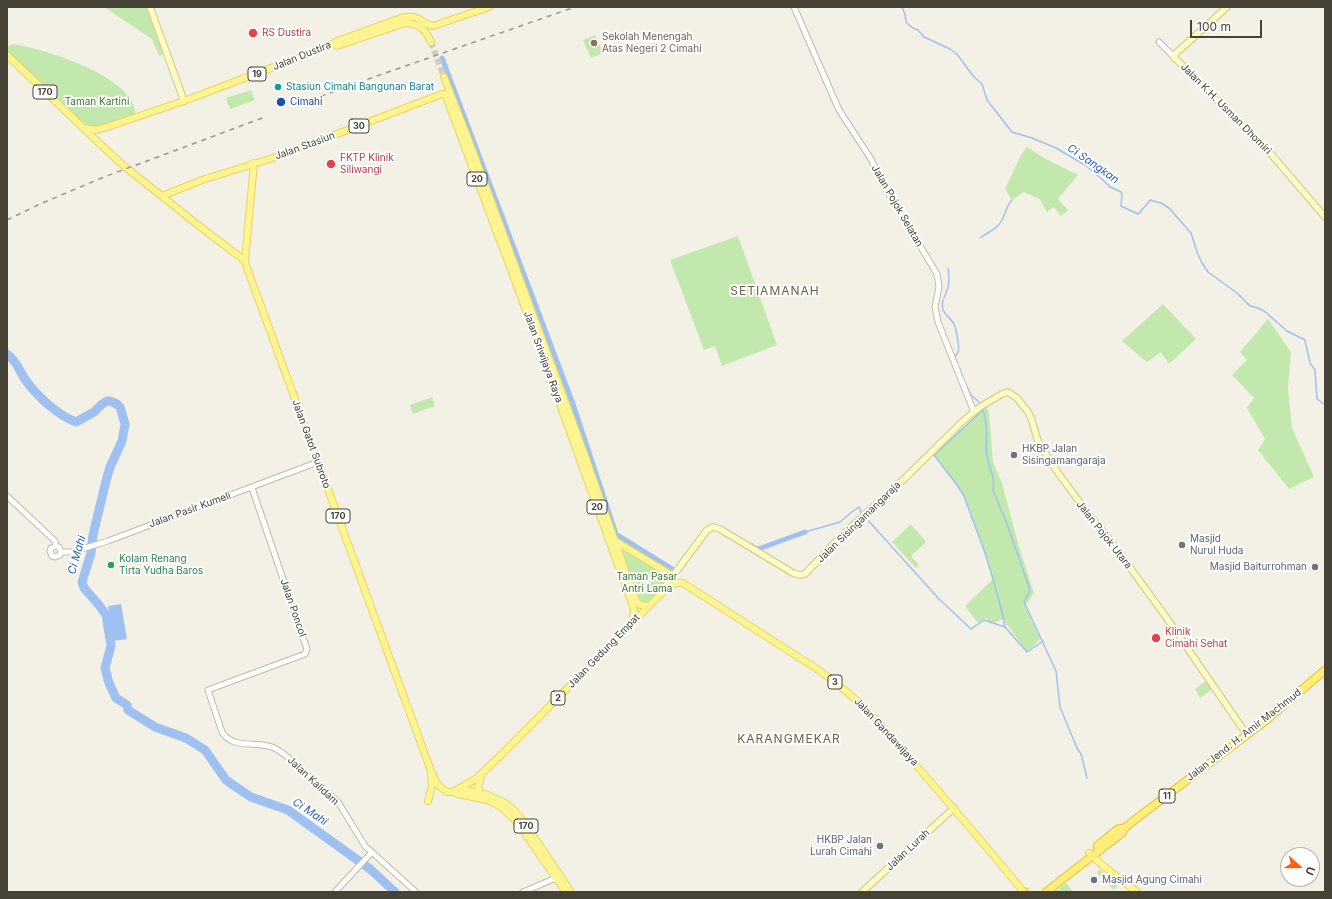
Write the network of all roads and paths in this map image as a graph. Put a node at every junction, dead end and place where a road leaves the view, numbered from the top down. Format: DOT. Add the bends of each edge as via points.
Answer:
graph roads {
  1 [pos="150,7"];
  2 [pos="489,7"];
  3 [pos="794,7"];
  4 [pos="1227,7"];
  5 [pos="431,42"];
  6 [pos="1159,42"];
  7 [pos="329,46"];
  8 [pos="7,55"];
  9 [pos="1173,56"];
  10 [pos="444,77"];
  11 [pos="445,94"];
  12 [pos="184,101"];
  13 [pos="84,128"];
  14 [pos="104,128"];
  15 [pos="100,144"];
  16 [pos="254,163"];
  17 [pos="162,196"];
  18 [pos="1325,217"];
  19 [pos="247,248"];
  20 [pos="233,252"];
  21 [pos="245,261"];
  22 [pos="531,315"];
  23 [pos="1008,392"];
  24 [pos="565,410"];
  25 [pos="974,412"];
  26 [pos="318,462"];
  27 [pos="252,488"];
  28 [pos="7,496"];
  29 [pos="615,541"];
  30 [pos="56,546"];
  31 [pos="61,552"];
  32 [pos="673,576"];
  33 [pos="658,596"];
  34 [pos="648,606"];
  35 [pos="633,621"];
  36 [pos="1325,670"];
  37 [pos="208,690"];
  38 [pos="1247,735"];
  39 [pos="431,771"];
  40 [pos="483,773"];
  41 [pos="459,789"];
  42 [pos="452,792"];
  43 [pos="479,792"];
  44 [pos="483,799"];
  45 [pos="428,801"];
  46 [pos="954,808"];
  47 [pos="539,849"];
  48 [pos="372,852"];
  49 [pos="1091,854"];
  50 [pos="559,879"];
  51 [pos="335,892"];
  52 [pos="416,892"];
  53 [pos="523,892"];
  54 [pos="569,892"];
  55 [pos="862,892"];
  56 [pos="1024,892"];
  57 [pos="1039,892"];
  58 [pos="1046,892"];
  59 [pos="1137,892"];
  1 -- 12 [label="main road"];
  2 -- 7 [label="main road, Jalan Dustira / 19" via="436,26 408,16"];
  3 -- 25 [label="street, Jalan Pojok Selatan" via="839,110 937,274 939,287 935,307 938,322"];
  4 -- 9 [label="main road, Jalan K.H. Usman Dhomiri"];
  5 -- 7 [label="main road" via="425,30 412,23 405,23 336,46"];
  6 -- 9 [label="street"];
  7 -- 12 [label="main road, Jalan Dustira / 19"];
  8 -- 13 [label="main road, 170"];
  9 -- 18 [label="main road, Jalan K.H. Usman Dhomiri" via="1272,154"];
  10 -- 22 [label="main road, Jalan Sriwijaya Raya / 20"];
  11 -- 16 [label="main road, Jalan Stasiun / 30"];
  11 -- 22 [label="main road, Jalan Sriwijaya Raya / 20"];
  12 -- 14 [label="main road, Jalan Dustira / 19"];
  13 -- 14 [label="main road, Jalan Dustira / 19"];
  13 -- 15 [label="main road, 170"];
  14 -- 15 [label="main road" via="99,138"];
  15 -- 17 [label="main road, 170"];
  16 -- 17 [label="main road, Jalan Stasiun / 30"];
  16 -- 19 [label="main road"];
  17 -- 20 [label="main road, 170"];
  19 -- 20 [label="main road" via="240,253"];
  19 -- 21 [label="main road"];
  20 -- 21 [label="main road, 170"];
  21 -- 26 [label="main road, Jalan Gatot Subroto / 170"];
  22 -- 24 [label="main road, Jalan Sriwijaya Raya / 20"];
  23 -- 25 [label="main road, Jalan Sisingamangaraja"];
  23 -- 38 [label="main road, Jalan Pojok Utara" via="1017,398 1032,418 1038,442 1060,476 1110,540"];
  24 -- 29 [label="main road, Jalan Sriwijaya Raya / 20"];
  24 -- 35 [label="main road, Jalan Sriwijaya Raya / 20" via="634,608"];
  25 -- 32 [label="main road, Jalan Sisingamangaraja" via="842,535 806,574 797,575 716,527 707,530"];
  26 -- 27 [label="street, Jalan Pasir Kumeli"];
  26 -- 39 [label="main road, Jalan Gatot Subroto / 170"];
  27 -- 31 [label="street, Jalan Pasir Kumeli" via="101,543 72,552"];
  27 -- 37 [label="street, Jalan Poncol" via="307,651 305,654"];
  28 -- 30 [label="street, Jalan Pasir Kumeli" via="54,541"];
  29 -- 32 [label="main road"];
  29 -- 34 [label="main road, Jalan Sriwijaya Raya / 20" via="636,601 640,605"];
  30 -- 31 [label="street, Jalan Pasir Kumeli"];
  30 -- 31 [label="street, Jalan Pasir Kumeli" via="51,548 52,556 58,557"];
  32 -- 33 [label="main road, Jalan Sisingamangaraja"];
  33 -- 34 [label="main road, Jalan Gedung Empat / 2"];
  33 -- 46 [label="main road, Jalan Gandawijaya / 3" via="673,584 684,583 832,679 868,711"];
  34 -- 35 [label="main road, Jalan Gedung Empat / 2"];
  35 -- 40 [label="main road, Jalan Gedung Empat / 2"];
  36 -- 38 [label="highway, Jalan Jend. H. Amir Machmud / 11"];
  37 -- 48 [label="street, Jalan Kalidam" via="226,737 237,743 269,746 285,755 338,802 363,843"];
  38 -- 49 [label="highway, Jalan Jend. H. Amir Machmud / 11"];
  39 -- 42 [label="main road, Jalan Gatot Subroto / 170" via="442,789"];
  39 -- 45 [label="main road, 170" via="432,786"];
  40 -- 41 [label="main road, Jalan Gedung Empat / 2"];
  40 -- 43 [label="main road" via="478,783"];
  41 -- 42 [label="main road"];
  41 -- 43 [label="main road, Jalan Gatot Subroto / 170"];
  42 -- 44 [label="main road, Jalan Gatot Subroto / 170"];
  43 -- 44 [label="main road"];
  43 -- 47 [label="main road, Jalan Gatot Subroto / 170" via="513,810 524,822"];
  44 -- 47 [label="main road, Jalan Gatot Subroto / 170" via="511,815"];
  46 -- 55 [label="main road, Jalan Lurah"];
  46 -- 56 [label="main road, Jalan Gandawijaya / 3"];
  47 -- 50 [label="main road, Jalan Gatot Subroto / 170"];
  48 -- 51 [label="street"];
  48 -- 52 [label="street, Jalan Kalidam"];
  49 -- 57 [label="highway, Jalan Jend. H. Amir Machmud / 11"];
  49 -- 58 [label="highway, Jalan Jend. H. Amir Machmud / 11"];
  49 -- 59 [label="main road"];
  50 -- 53 [label="street"];
  50 -- 54 [label="main road, Jalan Gatot Subroto / 170"];
}
